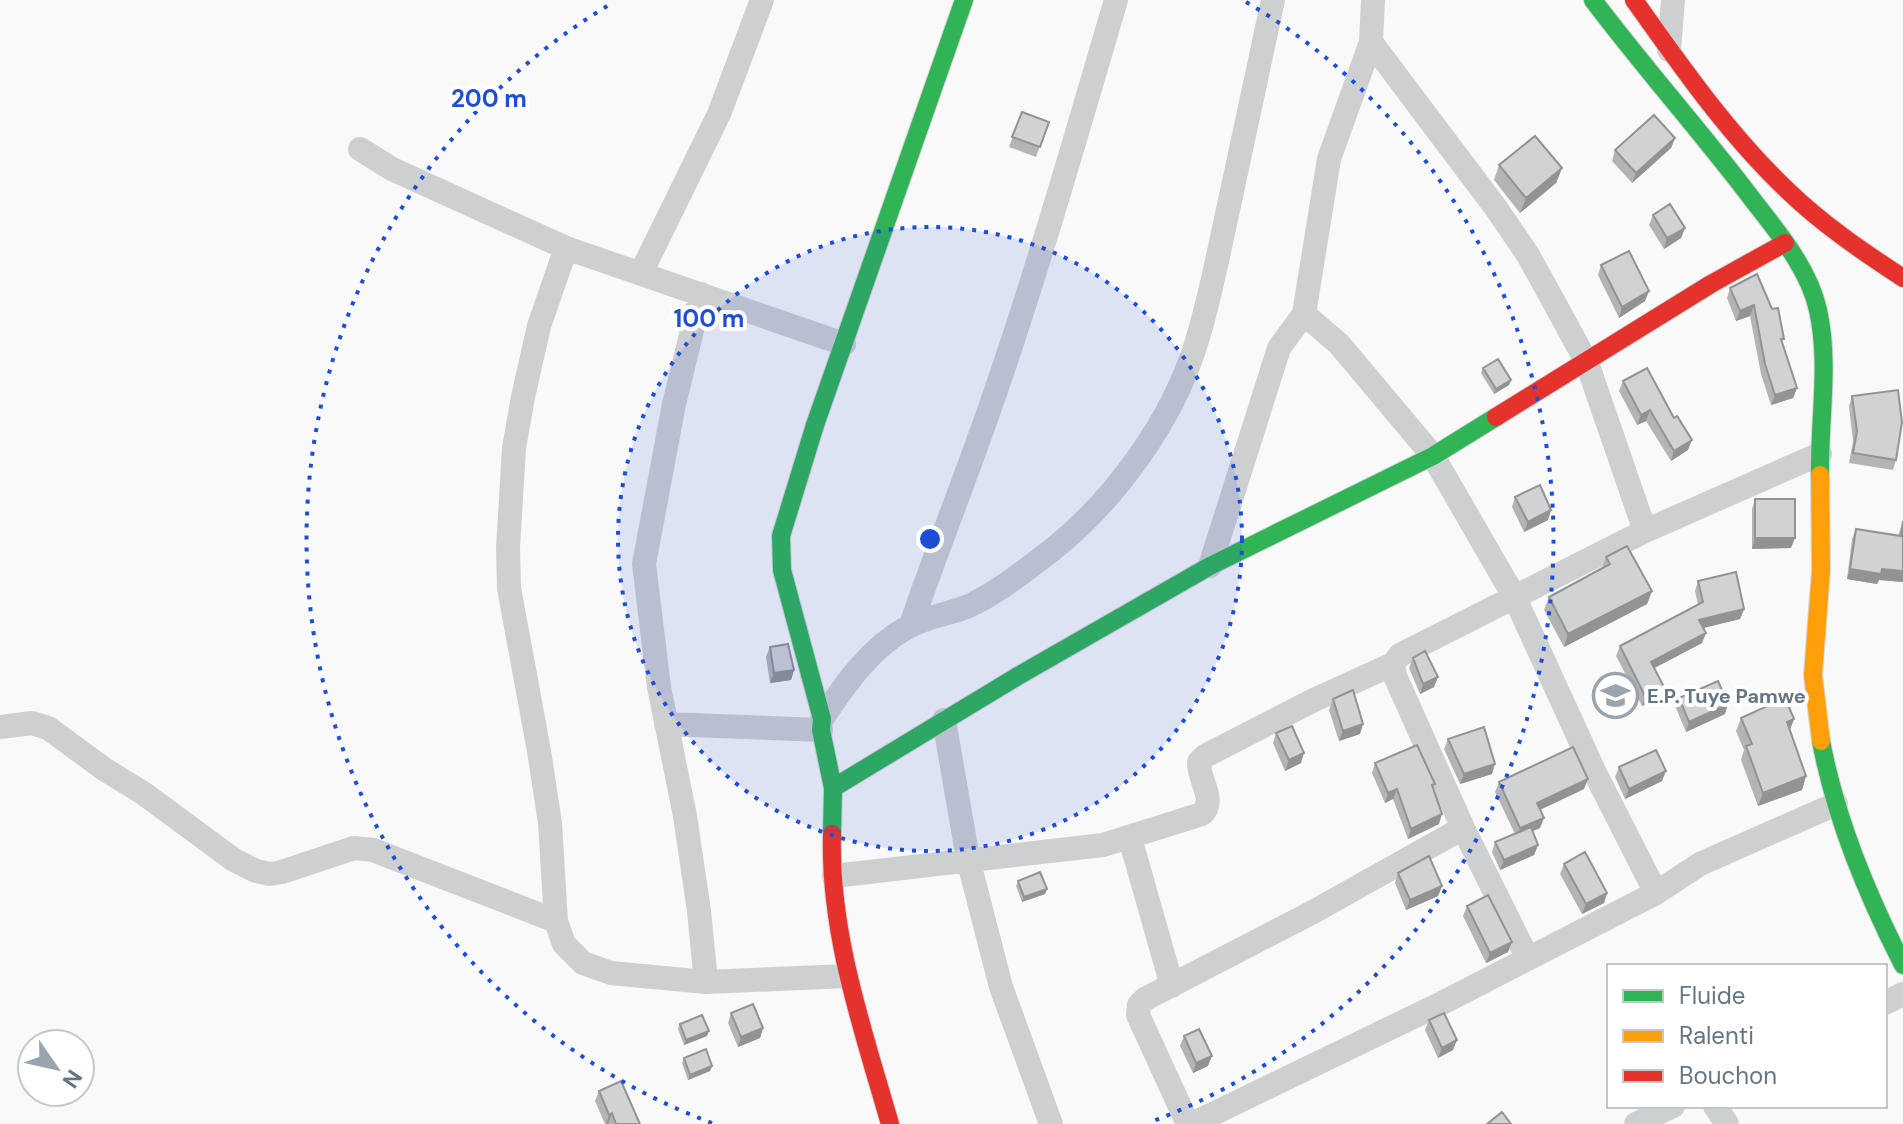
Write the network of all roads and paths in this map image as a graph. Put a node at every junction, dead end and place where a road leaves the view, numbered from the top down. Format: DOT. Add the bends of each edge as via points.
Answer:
graph roads {
  1 [pos="762,0"];
  2 [pos="964,0"];
  3 [pos="1116,0"];
  4 [pos="1273,0"];
  5 [pos="1373,0"];
  6 [pos="1634,0"];
  7 [pos="1673,0"];
  8 [pos="1601,3"];
  9 [pos="1371,42"];
  10 [pos="1669,50"];
  11 [pos="360,149"];
  12 [pos="1785,243"];
  13 [pos="566,248"];
  14 [pos="641,273"];
  15 [pos="1903,278"];
  16 [pos="701,294"];
  17 [pos="1304,314"];
  18 [pos="844,344"];
  19 [pos="1587,363"];
  20 [pos="1820,454"];
  21 [pos="1433,456"];
  22 [pos="1645,531"];
  23 [pos="1210,566"];
  24 [pos="1515,598"];
  25 [pos="911,625"];
  26 [pos="1393,664"];
  27 [pos="944,720"];
  28 [pos="666,724"];
  29 [pos="822,725"];
  30 [pos="0,727"];
  31 [pos="833,788"];
  32 [pos="1836,804"];
  33 [pos="1463,828"];
  34 [pos="1130,838"];
  35 [pos="968,859"];
  36 [pos="834,876"];
  37 [pos="1656,893"];
  38 [pos="556,921"];
  39 [pos="1527,957"];
  40 [pos="1903,965"];
  41 [pos="847,976"];
  42 [pos="706,982"];
  43 [pos="1172,986"];
  44 [pos="1669,1108"];
  45 [pos="890,1124"];
  46 [pos="1051,1124"];
  47 [pos="1190,1124"];
  48 [pos="1636,1124"];
  1 -- 14 [label="street" via="719,114"];
  2 -- 18 [label="street"];
  3 -- 25 [label="street" via="994,397"];
  4 -- 25 [label="street" via="1200,330 1181,383 1157,426 1095,511 1055,547 972,604"];
  5 -- 9 [label="street"];
  6 -- 10 [label="street"];
  7 -- 10 [label="street"];
  8 -- 12 [label="street"];
  9 -- 17 [label="street" via="1329,159"];
  9 -- 19 [label="street" via="1528,255"];
  10 -- 15 [label="street" via="1773,175 1820,219"];
  11 -- 13 [label="street" via="392,169"];
  12 -- 19 [label="street"];
  12 -- 20 [label="street" via="1805,272 1818,308 1824,391"];
  13 -- 14 [label="street"];
  13 -- 38 [label="street" via="539,326 523,397 508,548 509,588 550,823"];
  14 -- 16 [label="street"];
  16 -- 18 [label="street"];
  16 -- 28 [label="street" via="644,564"];
  17 -- 21 [label="street" via="1339,344"];
  17 -- 23 [label="street" via="1279,348"];
  18 -- 29 [label="street" via="781,536 782,570"];
  19 -- 21 [label="street"];
  19 -- 22 [label="street"];
  20 -- 22 [label="street"];
  20 -- 32 [label="street" via="1813,684"];
  21 -- 23 [label="street"];
  21 -- 24 [label="street"];
  22 -- 24 [label="street"];
  23 -- 27 [label="street"];
  24 -- 26 [label="street" via="1400,655"];
  24 -- 37 [label="street"];
  25 -- 29 [label="street" via="843,687"];
  26 -- 33 [label="street"];
  26 -- 34 [label="street" via="1205,756 1199,771 1208,808"];
  27 -- 31 [label="street"];
  27 -- 35 [label="street"];
  28 -- 29 [label="street"];
  28 -- 42 [label="street" via="685,816"];
  29 -- 31 [label="street"];
  30 -- 38 [label="street" via="32,723 48,728 256,871 282,872 354,848 373,850"];
  31 -- 36 [label="street"];
  32 -- 37 [label="street" via="1700,864"];
  32 -- 40 [label="street" via="1857,865"];
  33 -- 39 [label="street"];
  33 -- 43 [label="street"];
  34 -- 35 [label="street"];
  34 -- 43 [label="street"];
  35 -- 36 [label="street"];
  35 -- 46 [label="street" via="1001,987"];
  36 -- 41 [label="street"];
  37 -- 39 [label="street"];
  38 -- 42 [label="street" via="564,944 583,963 611,973"];
  39 -- 47 [label="street" via="1380,1035"];
  41 -- 42 [label="street"];
  41 -- 45 [label="street"];
  43 -- 47 [label="street" via="1145,999 1138,1015"];
  44 -- 48 [label="street"];
}
